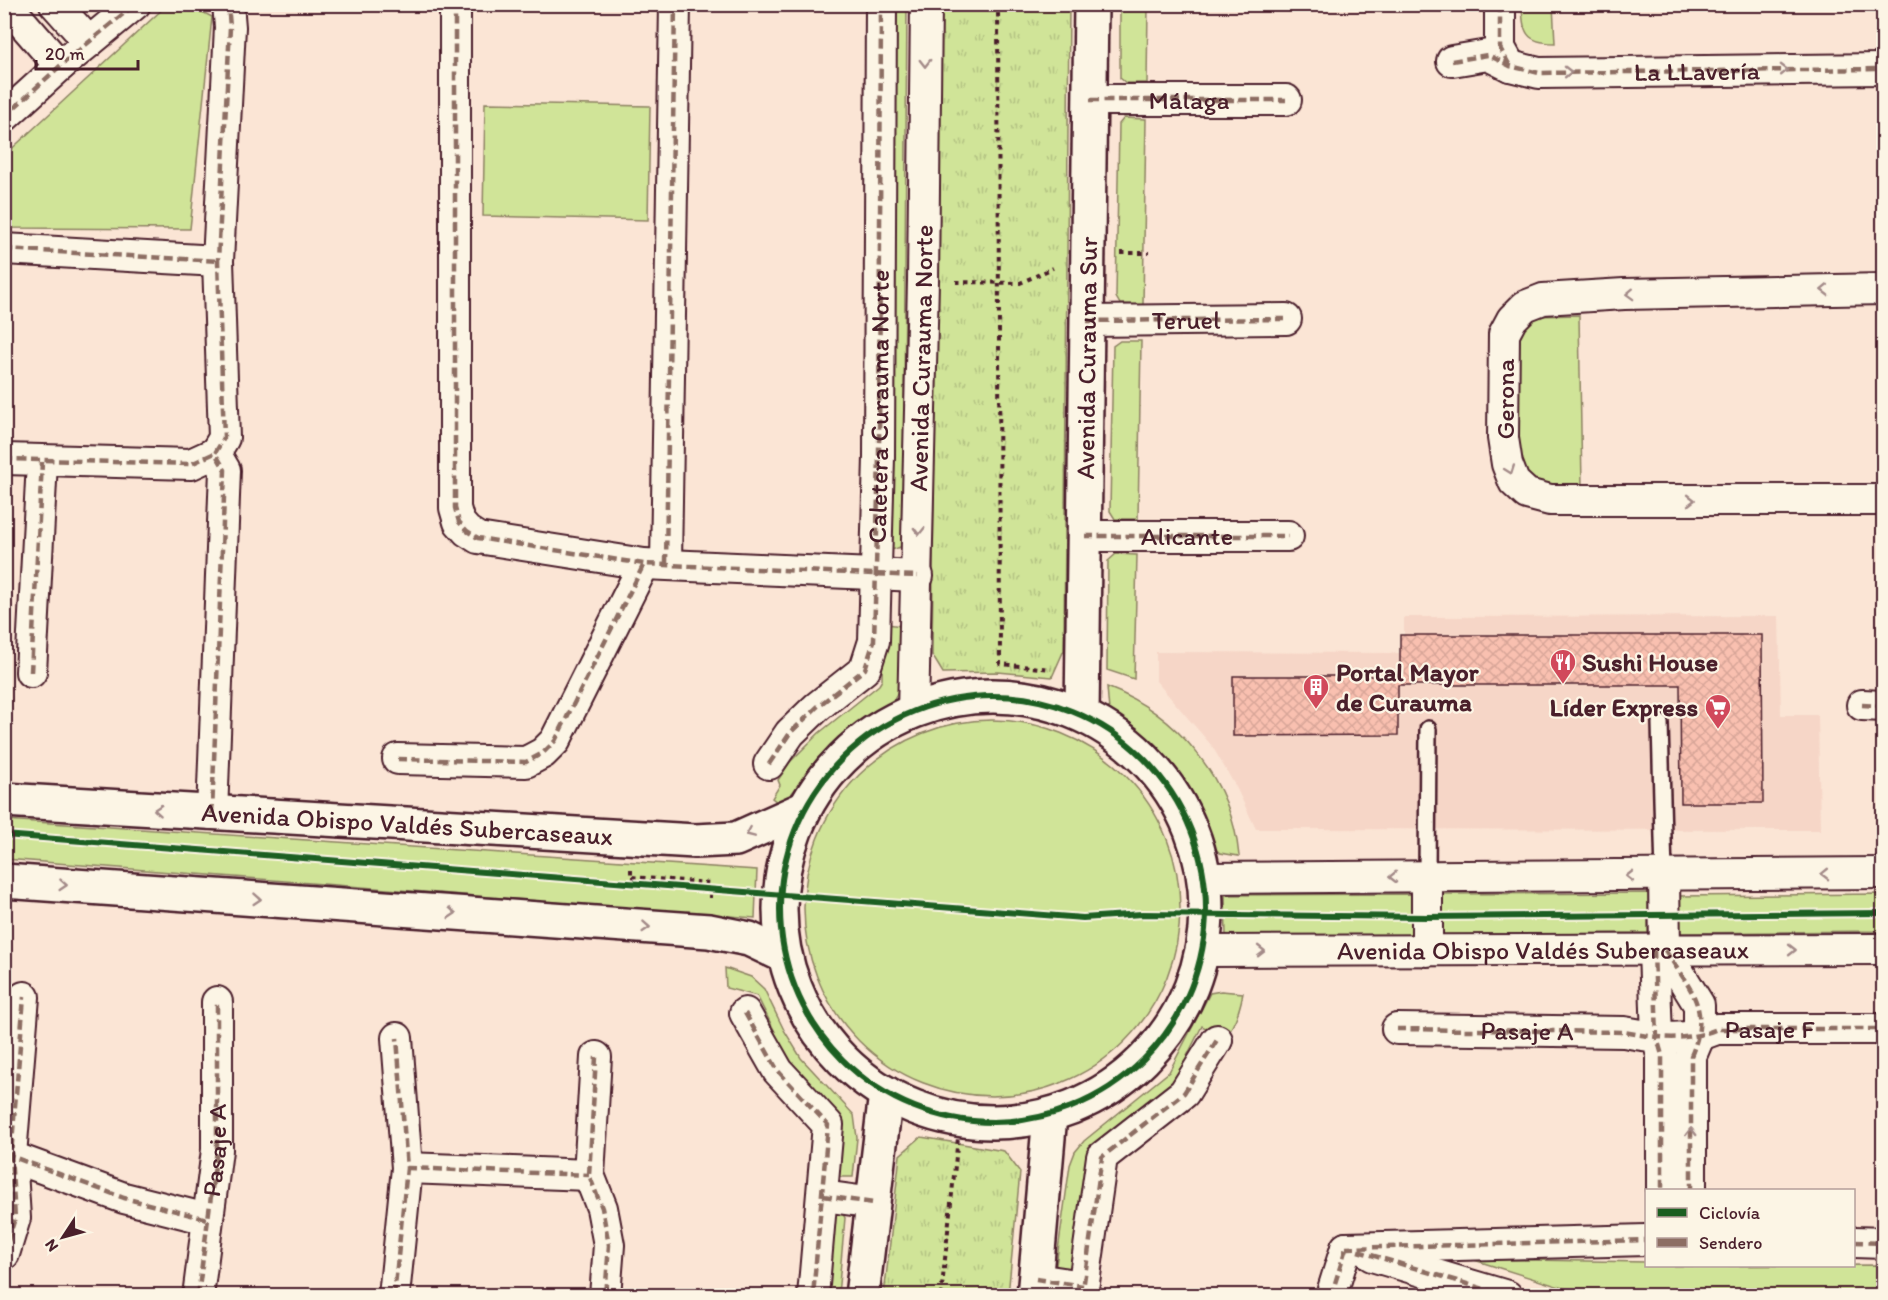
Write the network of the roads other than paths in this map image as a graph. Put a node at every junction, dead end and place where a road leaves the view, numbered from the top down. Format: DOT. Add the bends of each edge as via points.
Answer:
graph roads {
  1 [pos="6,4"];
  2 [pos="55,4"];
  3 [pos="135,4"];
  4 [pos="228,4"];
  5 [pos="455,4"];
  6 [pos="675,4"];
  7 [pos="881,4"];
  8 [pos="926,4"];
  9 [pos="1091,4"];
  10 [pos="1500,4"];
  11 [pos="88,42"];
  12 [pos="1452,61"];
  13 [pos="60,66"];
  14 [pos="1510,66"];
  15 [pos="1884,69"];
  16 [pos="1090,100"];
  17 [pos="1286,100"];
  18 [pos="4,117"];
  19 [pos="4,249"];
  20 [pos="218,261"];
  21 [pos="1884,289"];
  22 [pos="1286,319"];
  23 [pos="1087,321"];
  24 [pos="215,453"];
  25 [pos="4,459"];
  26 [pos="42,462"];
  27 [pos="1884,500"];
  28 [pos="1085,536"];
  29 [pos="1288,536"];
  30 [pos="655,564"];
  31 [pos="877,575"];
  32 [pos="918,576"];
  33 [pos="31,672"];
  34 [pos="913,712"];
  35 [pos="1082,714"];
  36 [pos="1660,723"];
  37 [pos="1428,729"];
  38 [pos="398,759"];
  39 [pos="769,764"];
  40 [pos="4,800"];
  41 [pos="803,809"];
  42 [pos="212,814"];
  43 [pos="1884,873"];
  44 [pos="1664,876"];
  45 [pos="1427,877"];
  46 [pos="1205,878"];
  47 [pos="4,881"];
  48 [pos="1884,949"];
  49 [pos="1660,950"];
  50 [pos="1203,951"];
  51 [pos="1426,951"];
  52 [pos="785,956"];
  53 [pos="24,997"];
  54 [pos="217,1002"];
  55 [pos="745,1013"];
  56 [pos="1397,1029"];
  57 [pos="1884,1029"];
  58 [pos="1699,1037"];
  59 [pos="397,1038"];
  60 [pos="1656,1038"];
  61 [pos="1217,1040"];
  62 [pos="596,1057"];
  63 [pos="886,1093"];
  64 [pos="1050,1115"];
  65 [pos="8,1154"];
  66 [pos="407,1168"];
  67 [pos="589,1175"];
  68 [pos="1662,1189"];
  69 [pos="1692,1189"];
  70 [pos="823,1196"];
  71 [pos="874,1203"];
  72 [pos="207,1219"];
  73 [pos="1645,1240"];
  74 [pos="1855,1242"];
  75 [pos="1884,1243"];
  76 [pos="1346,1248"];
  77 [pos="4,1254"];
  78 [pos="1035,1287"];
  79 [pos="1083,1291"];
  80 [pos="198,1296"];
  81 [pos="394,1296"];
  82 [pos="605,1296"];
  83 [pos="813,1296"];
  84 [pos="862,1296"];
  85 [pos="1331,1296"];
  86 [pos="1507,1296"];
  1 -- 13 [label="street"];
  2 -- 11 [label="street"];
  3 -- 11 [label="street"];
  4 -- 20 [label="street"];
  5 -- 30 [label="street" via="454,508 467,531 491,542"];
  6 -- 30 [label="street"];
  7 -- 31 [label="street, Caletera Curauma Norte"];
  8 -- 32 [label="street, Avenida Curauma Norte, one-way"];
  9 -- 16 [label="street, Avenida Curauma Sur"];
  10 -- 14 [label="street" via="1500,48"];
  11 -- 13 [label="street"];
  12 -- 14 [label="street, La LLavería" via="1488,56"];
  13 -- 18 [label="street"];
  14 -- 15 [label="street, La LLavería, one-way" via="1539,73"];
  16 -- 17 [label="street, Málaga"];
  16 -- 23 [label="street, Avenida Curauma Sur"];
  19 -- 20 [label="street"];
  20 -- 24 [label="street" via="224,438"];
  21 -- 27 [label="street, Gerona, one-way" via="1624,294 1543,299 1524,306 1504,334 1503,438 1514,482 1527,494 1550,500"];
  22 -- 23 [label="street, Teruel"];
  23 -- 28 [label="street, Avenida Curauma Sur"];
  24 -- 26 [label="street" via="191,464"];
  24 -- 42 [label="street" via="225,470"];
  25 -- 26 [label="street"];
  26 -- 33 [label="street"];
  28 -- 29 [label="street, Alicante"];
  28 -- 35 [label="street, Avenida Curauma Sur"];
  30 -- 31 [label="street"];
  30 -- 38 [label="street" via="555,741 543,753 526,762"];
  31 -- 32 [label="street"];
  31 -- 39 [label="street, Caletera Curauma Norte" via="874,641 865,669 810,713 790,733"];
  32 -- 34 [label="street, Avenida Curauma Norte"];
  34 -- 35 [label="street" via="974,695 1029,697"];
  34 -- 41 [label="street" via="884,724 852,747 824,776"];
  35 -- 46 [label="street" via="1141,754 1183,811"];
  36 -- 44 [label="lane"];
  37 -- 45 [label="lane"];
  42 -- 40 [label="street, Avenida Obispo Valdés Subercaseaux, one-way"];
  41 -- 42 [label="street, Avenida Obispo Valdés Subercaseaux, one-way" via="736,839 694,841"];
  41 -- 52 [label="street" via="789,846 779,895"];
  43 -- 44 [label="street, one-way"];
  44 -- 45 [label="street, one-way"];
  44 -- 49 [label="street"];
  45 -- 46 [label="street, one-way"];
  45 -- 51 [label="street"];
  46 -- 50 [label="street" via="1207,915"];
  47 -- 52 [label="street, one-way" via="710,931 749,939"];
  49 -- 48 [label="street, Avenida Obispo Valdés Subercaseaux, one-way"];
  49 -- 51 [label="street, Avenida Obispo Valdés Subercaseaux"];
  49 -- 58 [label="street" via="1699,1005"];
  49 -- 60 [label="street"];
  50 -- 51 [label="street, Avenida Obispo Valdés Subercaseaux, one-way"];
  50 -- 64 [label="street" via="1188,997 1164,1037 1132,1072 1092,1098"];
  52 -- 63 [label="street" via="799,997 821,1034 850,1067"];
  53 -- 65 [label="street"];
  54 -- 72 [label="street, Pasaje A" via="217,1149"];
  55 -- 70 [label="street" via="778,1071 828,1125"];
  56 -- 60 [label="street, Pasaje A" via="1623,1032"];
  57 -- 58 [label="street, Pasaje F" via="1718,1029"];
  58 -- 60 [label="street, Pasaje F"];
  69 -- 58 [label="street, one-way" via="1691,1056"];
  59 -- 66 [label="street"];
  60 -- 68 [label="street" via="1662,1055"];
  61 -- 79 [label="street" via="1184,1093 1102,1157"];
  62 -- 67 [label="street"];
  63 -- 64 [label="street" via="909,1105 960,1119 1010,1121"];
  63 -- 71 [label="street"];
  64 -- 78 [label="street"];
  65 -- 72 [label="street" via="124,1198"];
  65 -- 77 [label="street" via="15,1218"];
  66 -- 67 [label="street"];
  66 -- 81 [label="street"];
  67 -- 82 [label="street" via="602,1208 609,1245"];
  70 -- 71 [label="street"];
  70 -- 83 [label="street"];
  71 -- 84 [label="street"];
  72 -- 80 [label="street, Pasaje A"];
  73 -- 76 [label="street"];
  74 -- 75 [label="street"];
  76 -- 85 [label="street"];
  76 -- 86 [label="street"];
  78 -- 79 [label="street"];
}
